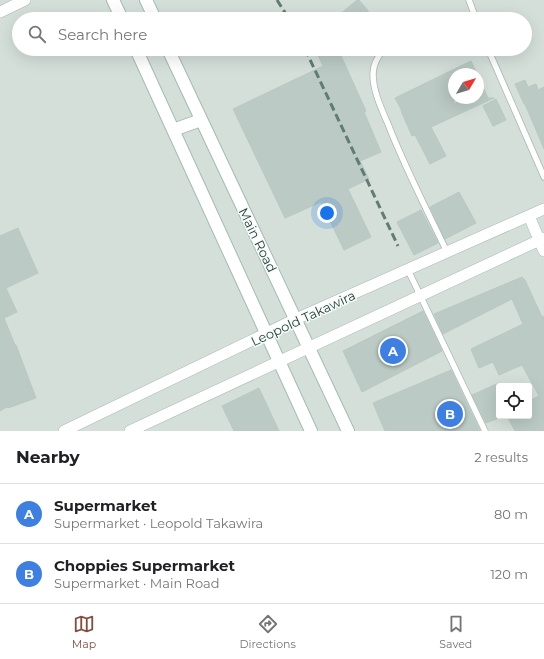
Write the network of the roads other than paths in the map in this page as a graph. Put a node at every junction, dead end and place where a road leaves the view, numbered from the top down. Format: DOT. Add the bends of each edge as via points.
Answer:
graph roads {
  1 [pos="25,0"];
  2 [pos="113,0"];
  3 [pos="146,0"];
  4 [pos="469,0"];
  5 [pos="0,12"];
  6 [pos="119,12"];
  7 [pos="152,12"];
  8 [pos="473,12"];
  9 [pos="139,56"];
  10 [pos="171,56"];
  11 [pos="379,56"];
  12 [pos="491,56"];
  13 [pos="201,120"];
  14 [pos="173,130"];
  15 [pos="544,177"];
  16 [pos="544,209"];
  17 [pos="529,216"];
  18 [pos="541,239"];
  19 [pos="544,251"];
  20 [pos="447,252"];
  21 [pos="408,270"];
  22 [pos="421,295"];
  23 [pos="296,320"];
  24 [pos="266,334"];
  25 [pos="309,348"];
  26 [pos="279,362"];
  27 [pos="64,431"];
  28 [pos="130,431"];
  29 [pos="311,431"];
  30 [pos="348,431"];
  31 [pos="485,431"];
  1 -- 5 [label="street"];
  2 -- 6 [label="main road"];
  3 -- 7 [label="main road"];
  4 -- 8 [label="lane"];
  9 -- 14 [label="main road"];
  10 -- 13 [label="main road, Main Road"];
  11 -- 20 [label="lane" via="373,72 379,102 398,150"];
  12 -- 15 [label="lane"];
  13 -- 14 [label="main road"];
  13 -- 23 [label="main road, Main Road"];
  14 -- 24 [label="main road"];
  16 -- 17 [label="street, Leopold Takawira"];
  17 -- 18 [label="street"];
  17 -- 20 [label="street, Leopold Takawira"];
  18 -- 19 [label="street"];
  18 -- 22 [label="street"];
  20 -- 21 [label="street, Leopold Takawira"];
  21 -- 22 [label="lane"];
  21 -- 23 [label="street, Leopold Takawira"];
  22 -- 25 [label="street"];
  22 -- 31 [label="lane"];
  23 -- 24 [label="street, Leopold Takawira"];
  23 -- 25 [label="main road, Main Road"];
  24 -- 26 [label="main road"];
  24 -- 27 [label="street, Leopold Takawira"];
  25 -- 26 [label="street"];
  25 -- 30 [label="main road, Main Road"];
  26 -- 28 [label="street"];
  26 -- 29 [label="main road"];
}
